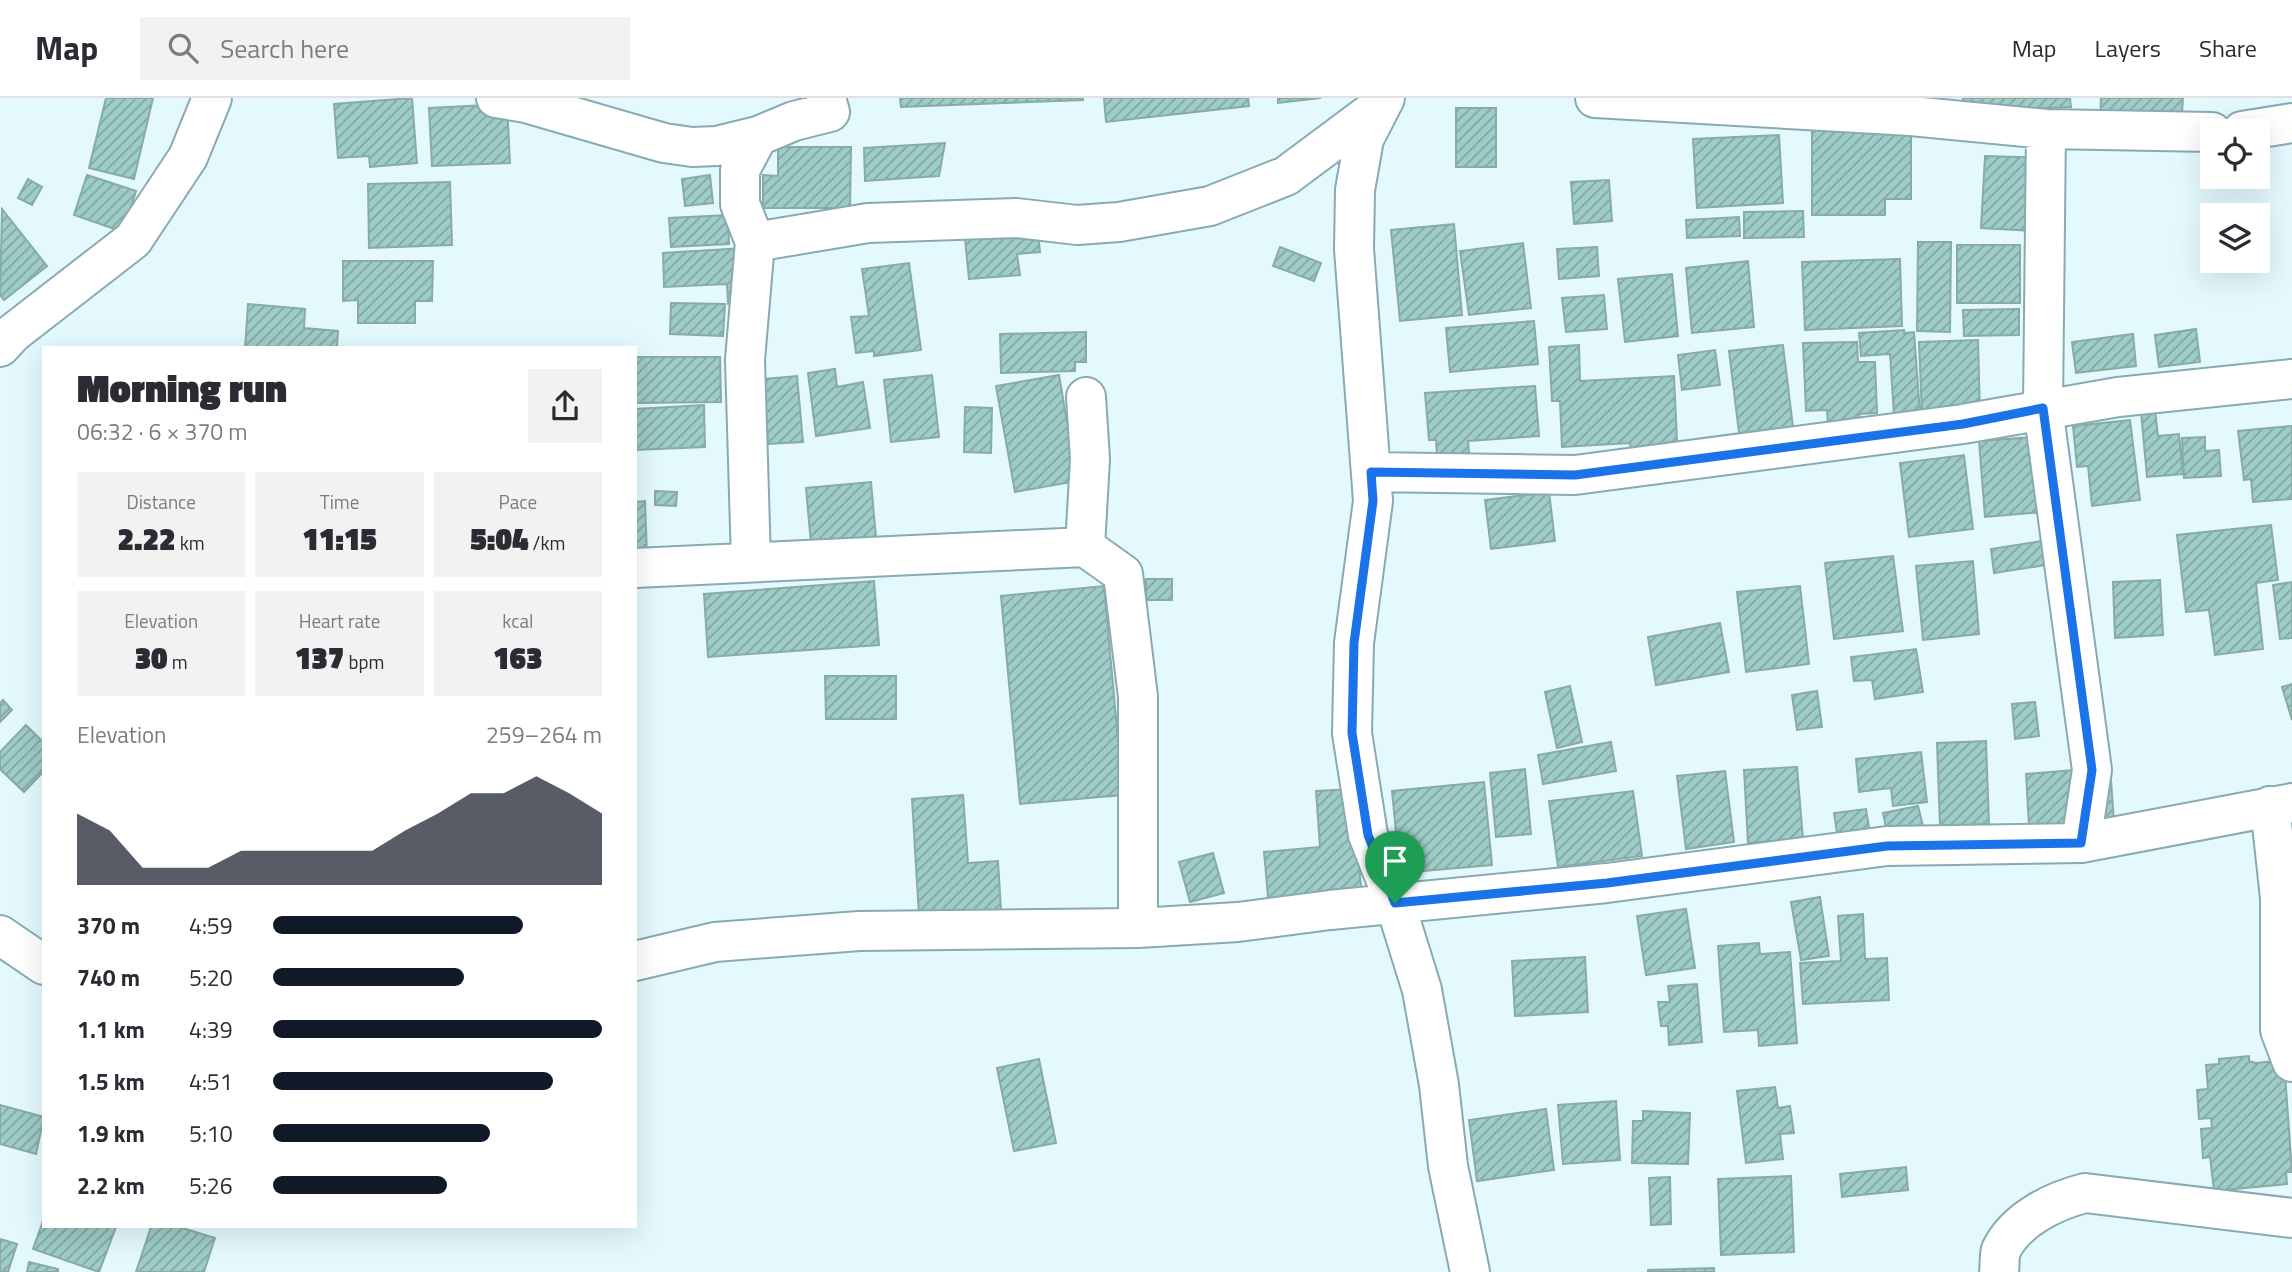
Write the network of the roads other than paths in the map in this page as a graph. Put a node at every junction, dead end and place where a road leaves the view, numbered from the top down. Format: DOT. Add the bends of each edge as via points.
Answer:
graph roads {
  1 [pos="212,98"];
  2 [pos="496,98"];
  3 [pos="826,98"];
  4 [pos="1595,98"];
  5 [pos="1381,103"];
  6 [pos="2292,123"];
  7 [pos="2270,127"];
  8 [pos="2046,129"];
  9 [pos="2200,132"];
  10 [pos="758,136"];
  11 [pos="755,242"];
  12 [pos="0,347"];
  13 [pos="2292,379"];
  14 [pos="1086,397"];
  15 [pos="2043,408"];
  16 [pos="1371,472"];
  17 [pos="1085,547"];
  18 [pos="751,562"];
  19 [pos="637,568"];
  20 [pos="2281,804"];
  21 [pos="2081,843"];
  22 [pos="1395,903"];
  23 [pos="1138,929"];
  24 [pos="0,935"];
  25 [pos="637,961"];
  26 [pos="42,964"];
  27 [pos="2292,1062"];
  28 [pos="2292,1218"];
  29 [pos="1470,1272"];
  30 [pos="1999,1272"];
  1 -- 12 [label="street" via="188,156 133,240 13,332"];
  2 -- 10 [label="street" via="673,144 717,146"];
  3 -- 10 [label="street" via="830,112"];
  4 -- 8 [label="street" via="1911,116"];
  5 -- 11 [label="street" via="1286,176 1210,206 1077,225 1016,218 868,223"];
  5 -- 16 [label="street" via="1358,164 1354,226"];
  6 -- 7 [label="street"];
  8 -- 9 [label="street"];
  8 -- 15 [label="street"];
  10 -- 11 [label="street" via="740,170 740,204"];
  11 -- 18 [label="street" via="746,360"];
  13 -- 15 [label="street"];
  14 -- 17 [label="street" via="1090,459"];
  15 -- 16 [label="street" via="1963,424 1575,475"];
  15 -- 21 [label="street" via="2092,770"];
  16 -- 22 [label="street" via="1373,501 1354,643 1352,733 1368,835"];
  17 -- 18 [label="street"];
  17 -- 23 [label="street" via="1123,574 1138,697"];
  18 -- 19 [label="street"];
  20 -- 21 [label="street"];
  20 -- 27 [label="street" via="2280,1030"];
  21 -- 22 [label="street" via="1887,846 1607,883"];
  22 -- 23 [label="street"];
  22 -- 29 [label="street" via="1433,1041 1448,1166"];
  23 -- 25 [label="street" via="859,931 715,942"];
  24 -- 26 [label="street"];
  28 -- 30 [label="street" via="2085,1193 2056,1200 2022,1225 2001,1251"];
}
